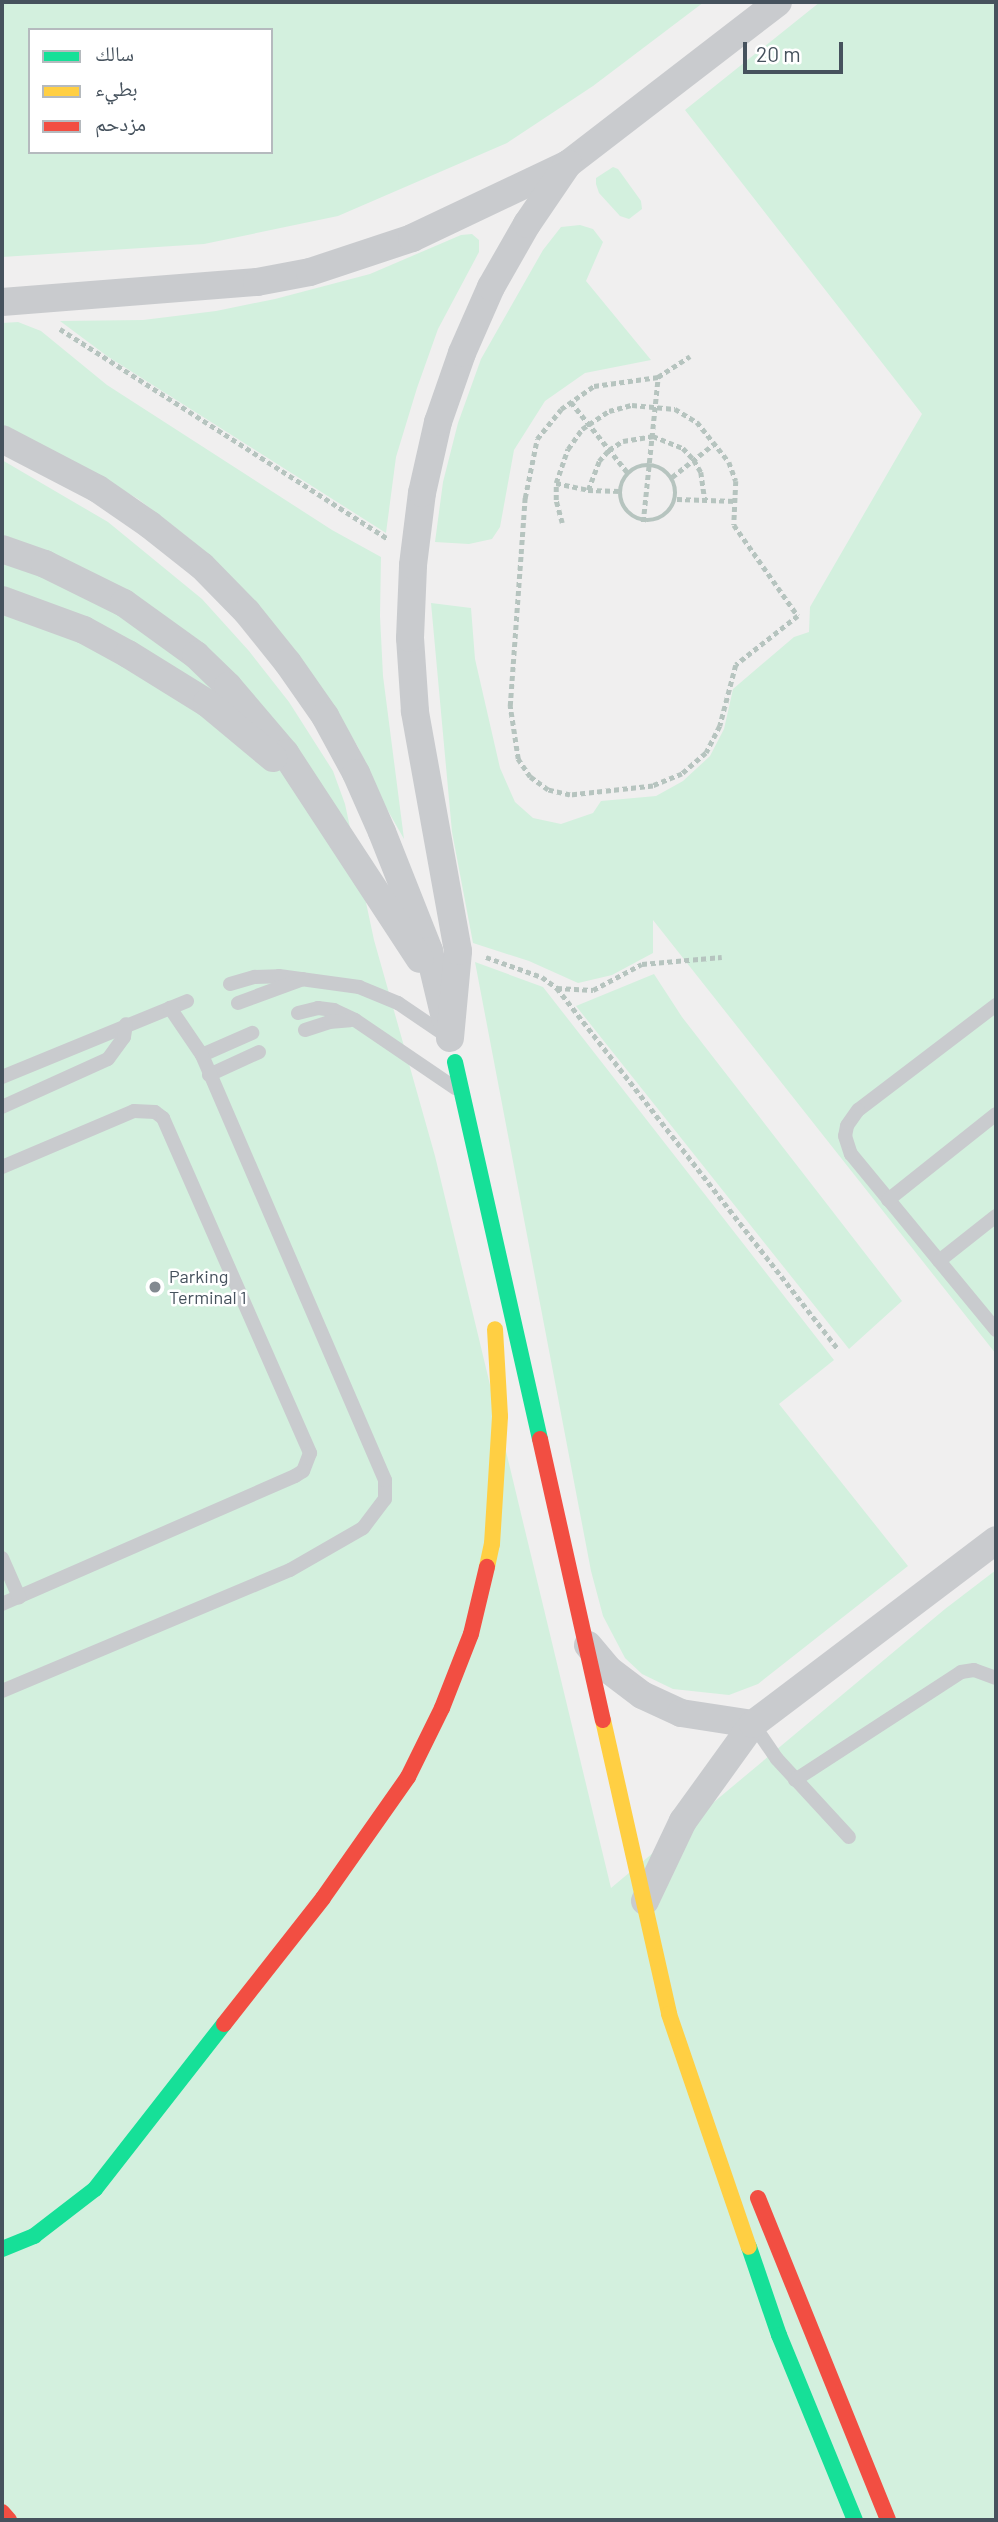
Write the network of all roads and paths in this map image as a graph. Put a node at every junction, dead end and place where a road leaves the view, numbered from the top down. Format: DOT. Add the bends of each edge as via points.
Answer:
graph roads {
  1 [pos="778,2"];
  2 [pos="568,164"];
  3 [pos="37,300"];
  4 [pos="2,302"];
  5 [pos="690,356"];
  6 [pos="658,377"];
  7 [pos="571,402"];
  8 [pos="657,406"];
  9 [pos="588,423"];
  10 [pos="653,436"];
  11 [pos="2,439"];
  12 [pos="715,443"];
  13 [pos="609,450"];
  14 [pos="694,460"];
  15 [pos="649,464"];
  16 [pos="628,473"];
  17 [pos="672,477"];
  18 [pos="556,483"];
  19 [pos="589,490"];
  20 [pos="620,491"];
  21 [pos="677,499"];
  22 [pos="705,500"];
  23 [pos="736,501"];
  24 [pos="643,522"];
  25 [pos="562,523"];
  26 [pos="2,549"];
  27 [pos="415,550"];
  28 [pos="2,600"];
  29 [pos="309,790"];
  30 [pos="458,951"];
  31 [pos="722,957"];
  32 [pos="305,978"];
  33 [pos="230,984"];
  34 [pos="439,988"];
  35 [pos="557,988"];
  36 [pos="187,1002"];
  37 [pos="238,1003"];
  38 [pos="996,1005"];
  39 [pos="170,1008"];
  40 [pos="298,1013"];
  41 [pos="355,1020"];
  42 [pos="126,1024"];
  43 [pos="305,1030"];
  44 [pos="252,1033"];
  45 [pos="452,1050"];
  46 [pos="259,1052"];
  47 [pos="202,1055"];
  48 [pos="209,1075"];
  49 [pos="2,1077"];
  50 [pos="463,1093"];
  51 [pos="2,1107"];
  52 [pos="996,1114"];
  53 [pos="2,1167"];
  54 [pos="888,1200"];
  55 [pos="488,1213"];
  56 [pos="996,1216"];
  57 [pos="939,1261"];
  58 [pos="994,1323"];
  59 [pos="838,1349"];
  60 [pos="996,1540"];
  61 [pos="2,1558"];
  62 [pos="19,1597"];
  63 [pos="2,1604"];
  64 [pos="582,1637"];
  65 [pos="996,1678"];
  66 [pos="2,1692"];
  67 [pos="753,1724"];
  68 [pos="795,1780"];
  69 [pos="849,1837"];
  70 [pos="645,1901"];
  71 [pos="669,2014"];
  72 [pos="701,2058"];
  73 [pos="751,2182"];
  74 [pos="2,2249"];
  75 [pos="2,2512"];
  76 [pos="9,2520"];
  77 [pos="855,2520"];
  78 [pos="888,2520"];
  1 -- 2 [label="street"];
  2 -- 3 [label="street" via="412,238 310,272 203,288"];
  2 -- 27 [label="street" via="491,287 462,353 438,422"];
  3 -- 4 [label="street"];
  3 -- 27 [label="path" via="63,332 378,536"];
  5 -- 6 [label="path"];
  6 -- 7 [label="path" via="594,386"];
  6 -- 8 [label="path"];
  7 -- 9 [label="path"];
  7 -- 23 [label="path" via="537,439 528,470 511,694 512,738 518,759 530,777 548,790 570,795 613,792 653,786 682,774 706,753 720,726 736,665 798,616 739,536 734,525"];
  8 -- 9 [label="path" via="632,405"];
  8 -- 10 [label="path"];
  8 -- 12 [label="path" via="696,422"];
  9 -- 13 [label="path"];
  9 -- 18 [label="path" via="568,449"];
  10 -- 13 [label="path" via="623,441"];
  10 -- 14 [label="path" via="683,448"];
  10 -- 15 [label="path"];
  11 -- 34 [label="street" via="98,489 150,525 202,566 288,663 325,716 356,773 412,905"];
  12 -- 14 [label="path"];
  12 -- 23 [label="path" via="736,481"];
  13 -- 16 [label="path"];
  13 -- 19 [label="path" via="599,461"];
  14 -- 17 [label="path"];
  14 -- 22 [label="path" via="701,472"];
  15 -- 16 [label="path"];
  15 -- 17 [label="path"];
  15 -- 24 [label="path"];
  16 -- 20 [label="path"];
  17 -- 21 [label="path"];
  18 -- 19 [label="path"];
  18 -- 25 [label="path"];
  19 -- 20 [label="path"];
  20 -- 24 [label="path" via="630,516"];
  21 -- 22 [label="path"];
  21 -- 24 [label="path" via="670,512 657,521"];
  22 -- 23 [label="path"];
  26 -- 29 [label="street" via="45,564 124,603 187,648 258,718"];
  27 -- 30 [label="street" via="410,638 415,711"];
  28 -- 29 [label="street" via="83,630 171,680 234,724"];
  29 -- 34 [label="street"];
  30 -- 35 [label="path" via="497,959"];
  30 -- 45 [label="street"];
  31 -- 35 [label="path" via="642,964 593,990"];
  32 -- 33 [label="lane" via="267,976"];
  32 -- 37 [label="lane"];
  32 -- 45 [label="lane" via="380,994 416,1014"];
  34 -- 45 [label="street"];
  35 -- 59 [label="path"];
  36 -- 39 [label="lane"];
  38 -- 54 [label="lane" via="851,1118 846,1145"];
  39 -- 42 [label="lane"];
  39 -- 47 [label="lane" via="190,1024"];
  40 -- 41 [label="lane" via="326,1009"];
  41 -- 43 [label="lane"];
  41 -- 50 [label="lane"];
  42 -- 49 [label="lane"];
  42 -- 51 [label="lane" via="124,1037 108,1059"];
  44 -- 47 [label="lane"];
  45 -- 50 [label="main road"];
  46 -- 48 [label="lane"];
  47 -- 48 [label="lane"];
  48 -- 66 [label="lane" via="385,1480 385,1499 363,1528 290,1570"];
  50 -- 55 [label="main road"];
  52 -- 54 [label="lane"];
  53 -- 62 [label="lane" via="134,1111 155,1112 163,1118 310,1453 303,1471 295,1476"];
  54 -- 57 [label="lane"];
  55 -- 64 [label="main road"];
  55 -- 74 [label="main road" via="500,1416 492,1544 471,1634 442,1708 408,1777 330,1887 120,2160 64,2215 34,2236"];
  56 -- 57 [label="lane"];
  57 -- 58 [label="lane"];
  60 -- 67 [label="street"];
  61 -- 62 [label="lane"];
  62 -- 63 [label="lane"];
  64 -- 67 [label="street" via="609,1670 642,1696 681,1713"];
  64 -- 70 [label="main road"];
  65 -- 68 [label="lane" via="974,1670 961,1672"];
  67 -- 68 [label="lane"];
  67 -- 70 [label="street" via="684,1821"];
  68 -- 69 [label="lane"];
  70 -- 71 [label="main road"];
  71 -- 72 [label="main road"];
  71 -- 77 [label="main road" via="779,2335"];
  73 -- 78 [label="main road"];
  75 -- 76 [label="main road"];
}
